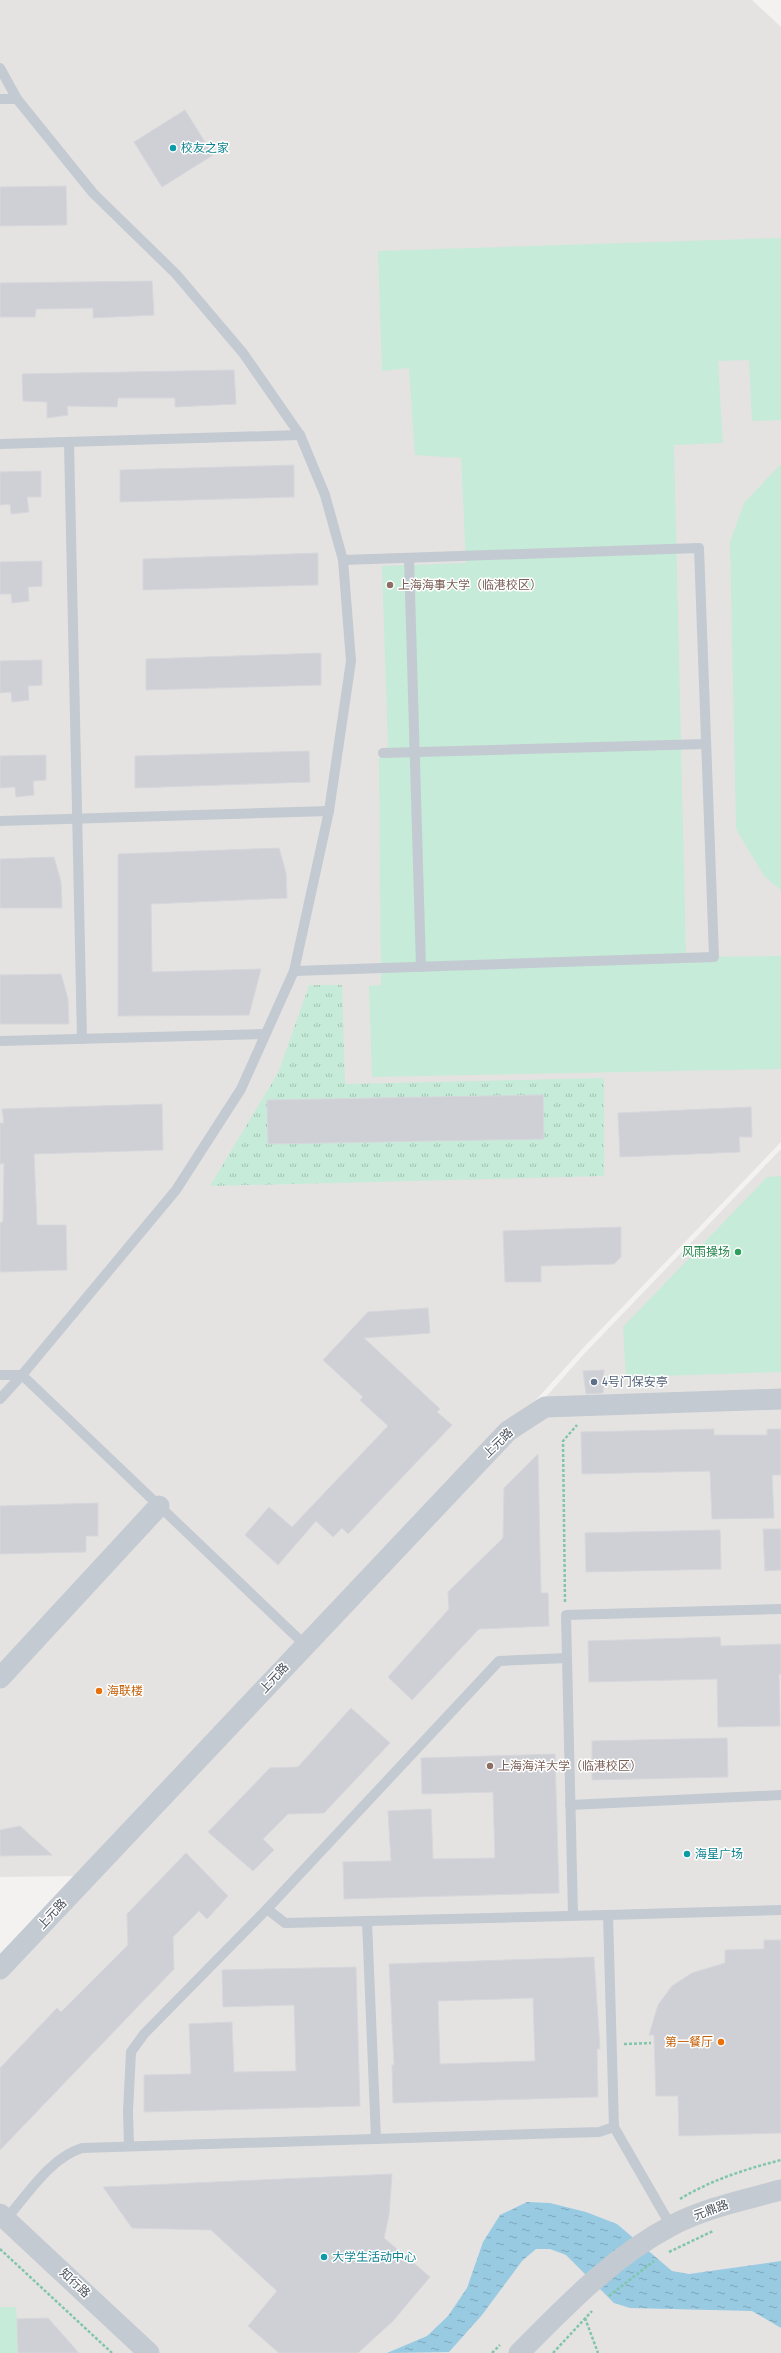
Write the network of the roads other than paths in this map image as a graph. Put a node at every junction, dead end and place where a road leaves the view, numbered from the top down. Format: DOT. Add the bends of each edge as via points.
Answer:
graph roads {
  1 [pos="0,68"];
  2 [pos="0,99"];
  3 [pos="17,99"];
  4 [pos="300,435"];
  5 [pos="69,442"];
  6 [pos="0,444"];
  7 [pos="409,558"];
  8 [pos="343,560"];
  9 [pos="706,744"];
  10 [pos="416,752"];
  11 [pos="383,753"];
  12 [pos="329,811"];
  13 [pos="77,817"];
  14 [pos="0,821"];
  15 [pos="421,967"];
  16 [pos="294,971"];
  17 [pos="265,1034"];
  18 [pos="82,1039"];
  19 [pos="0,1041"];
  20 [pos="0,1375"];
  21 [pos="22,1375"];
  22 [pos="0,1399"];
  23 [pos="781,1399"];
  24 [pos="159,1506"];
  25 [pos="781,1609"];
  26 [pos="305,1645"];
  27 [pos="567,1658"];
  28 [pos="0,1678"];
  29 [pos="781,1795"];
  30 [pos="570,1805"];
  31 [pos="267,1909"];
  32 [pos="781,1910"];
  33 [pos="573,1915"];
  34 [pos="608,1915"];
  35 [pos="368,1921"];
  36 [pos="0,1969"];
  37 [pos="614,2127"];
  38 [pos="376,2139"];
  39 [pos="129,2146"];
  40 [pos="781,2190"];
  41 [pos="3,2216"];
  42 [pos="671,2226"];
  43 [pos="149,2353"];
  44 [pos="519,2353"];
  1 -- 3 [label="lane"];
  2 -- 3 [label="lane"];
  3 -- 4 [label="lane" via="93,193 176,274 234,342"];
  4 -- 5 [label="lane"];
  4 -- 8 [label="lane" via="325,495"];
  5 -- 6 [label="lane"];
  5 -- 13 [label="lane"];
  7 -- 8 [label="lane"];
  7 -- 9 [label="lane" via="699,548"];
  7 -- 10 [label="lane"];
  8 -- 12 [label="lane" via="351,661"];
  9 -- 10 [label="lane"];
  9 -- 15 [label="lane" via="714,957"];
  10 -- 11 [label="lane"];
  10 -- 15 [label="lane"];
  12 -- 13 [label="lane"];
  12 -- 16 [label="lane"];
  13 -- 14 [label="lane"];
  13 -- 18 [label="lane"];
  15 -- 16 [label="lane"];
  16 -- 17 [label="lane"];
  17 -- 18 [label="lane"];
  17 -- 21 [label="lane" via="241,1089 176,1190"];
  18 -- 19 [label="lane"];
  20 -- 21 [label="lane"];
  21 -- 22 [label="lane"];
  21 -- 24 [label="lane"];
  23 -- 26 [label="street, 上元路" via="545,1407 508,1431"];
  24 -- 26 [label="lane"];
  24 -- 28 [label="street"];
  25 -- 27 [label="lane" via="566,1615"];
  26 -- 36 [label="street, 上元路"];
  27 -- 30 [label="lane"];
  27 -- 31 [label="lane" via="499,1660"];
  29 -- 30 [label="lane"];
  30 -- 33 [label="lane"];
  31 -- 35 [label="lane" via="285,1923"];
  31 -- 39 [label="lane" via="144,2034 131,2052"];
  32 -- 34 [label="lane"];
  33 -- 34 [label="lane"];
  33 -- 35 [label="lane"];
  34 -- 37 [label="lane"];
  35 -- 38 [label="lane"];
  37 -- 38 [label="lane" via="599,2132"];
  37 -- 42 [label="lane"];
  38 -- 39 [label="lane"];
  39 -- 41 [label="lane" via="82,2148 70,2152 58,2160"];
  40 -- 42 [label="street, 元鼎路" via="721,2205"];
  41 -- 43 [label="street, 知行路"];
  42 -- 44 [label="street, 元鼎路" via="651,2251 587,2284"];
}
